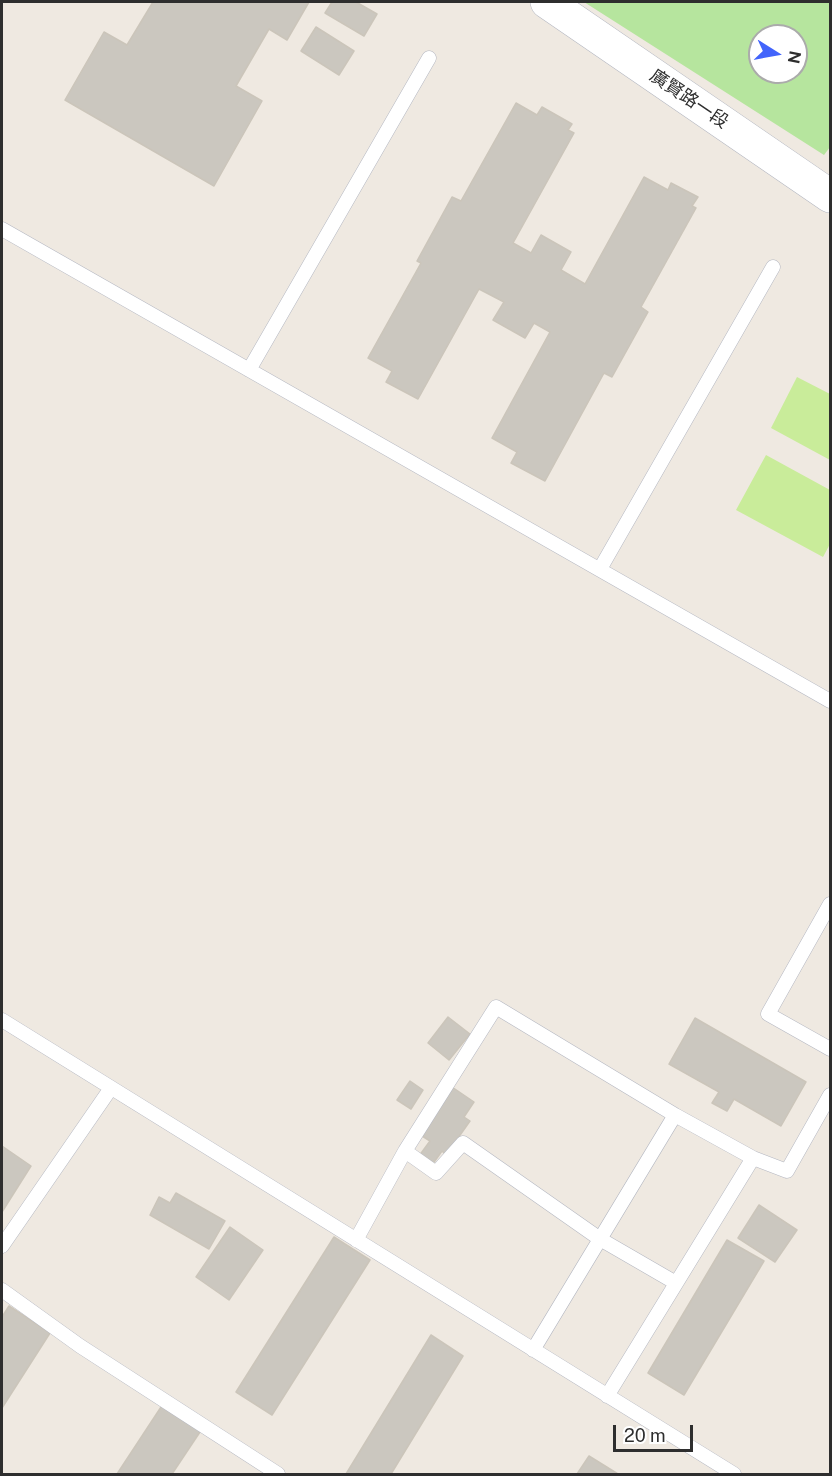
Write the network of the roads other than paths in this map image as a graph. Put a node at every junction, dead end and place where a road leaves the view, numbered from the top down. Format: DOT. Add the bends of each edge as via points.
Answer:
graph roads {
  1 [pos="547,2"];
  2 [pos="429,58"];
  3 [pos="831,196"];
  4 [pos="2,229"];
  5 [pos="773,267"];
  6 [pos="249,370"];
  7 [pos="600,569"];
  8 [pos="831,701"];
  9 [pos="831,904"];
  10 [pos="2,1020"];
  11 [pos="831,1049"];
  12 [pos="111,1088"];
  13 [pos="831,1095"];
  14 [pos="675,1115"];
  15 [pos="405,1151"];
  16 [pos="753,1158"];
  17 [pos="600,1239"];
  18 [pos="356,1240"];
  19 [pos="2,1246"];
  20 [pos="676,1283"];
  21 [pos="2,1290"];
  22 [pos="533,1350"];
  23 [pos="607,1395"];
  24 [pos="278,1474"];
  25 [pos="734,1474"];
  1 -- 3 [label="street, 廣賢路一段"];
  2 -- 6 [label="lane"];
  4 -- 6 [label="lane"];
  5 -- 7 [label="lane"];
  6 -- 7 [label="lane"];
  7 -- 8 [label="lane"];
  9 -- 11 [label="lane" via="768,1014"];
  10 -- 12 [label="lane"];
  12 -- 18 [label="lane"];
  12 -- 19 [label="lane"];
  13 -- 16 [label="lane" via="787,1171"];
  14 -- 15 [label="lane" via="496,1007"];
  14 -- 16 [label="lane"];
  14 -- 17 [label="lane"];
  15 -- 17 [label="lane" via="436,1173 463,1143"];
  15 -- 18 [label="lane"];
  16 -- 20 [label="lane"];
  17 -- 20 [label="lane"];
  17 -- 22 [label="lane"];
  18 -- 22 [label="lane"];
  20 -- 23 [label="lane"];
  21 -- 24 [label="lane"];
  22 -- 23 [label="lane"];
  23 -- 25 [label="lane"];
}
